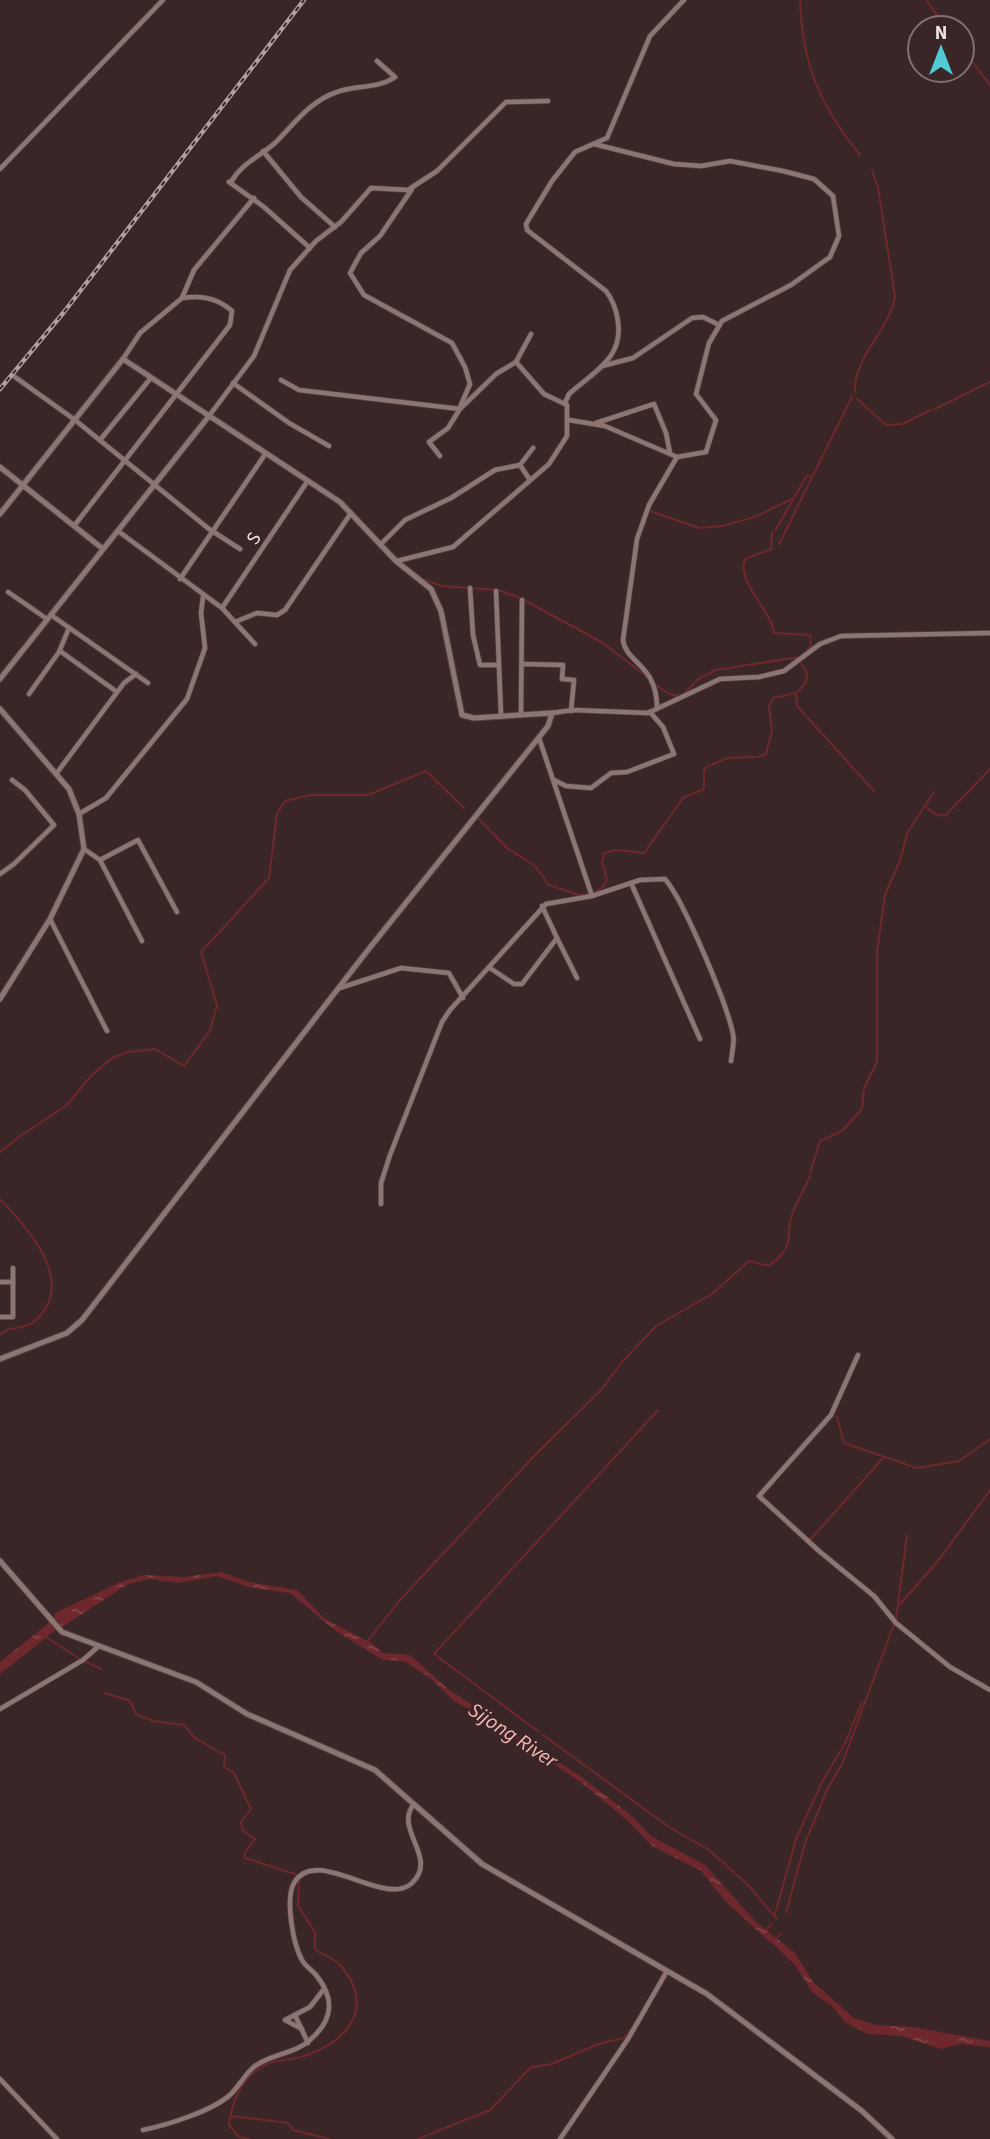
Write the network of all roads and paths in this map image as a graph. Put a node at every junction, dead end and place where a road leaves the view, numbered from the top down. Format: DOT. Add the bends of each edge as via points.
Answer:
graph roads {
  1 [pos="163,0"];
  2 [pos="684,0"];
  3 [pos="377,61"];
  4 [pos="548,101"];
  5 [pos="594,144"];
  6 [pos="264,151"];
  7 [pos="0,169"];
  8 [pos="412,188"];
  9 [pos="254,198"];
  10 [pos="335,227"];
  11 [pos="310,248"];
  12 [pos="182,298"];
  13 [pos="719,325"];
  14 [pos="531,334"];
  15 [pos="122,359"];
  16 [pos="516,362"];
  17 [pos="601,366"];
  18 [pos="15,377"];
  19 [pos="150,379"];
  20 [pos="281,380"];
  21 [pos="233,383"];
  22 [pos="175,395"];
  23 [pos="565,403"];
  24 [pos="460,409"];
  25 [pos="209,416"];
  26 [pos="75,420"];
  27 [pos="569,421"];
  28 [pos="595,423"];
  29 [pos="100,440"];
  30 [pos="329,446"];
  31 [pos="533,448"];
  32 [pos="266,453"];
  33 [pos="670,453"];
  34 [pos="440,456"];
  35 [pos="677,457"];
  36 [pos="125,460"];
  37 [pos="520,465"];
  38 [pos="0,467"];
  39 [pos="530,480"];
  40 [pos="154,482"];
  41 [pos="307,482"];
  42 [pos="23,484"];
  43 [pos="351,513"];
  44 [pos="0,514"];
  45 [pos="74,526"];
  46 [pos="118,531"];
  47 [pos="214,532"];
  48 [pos="380,545"];
  49 [pos="103,549"];
  50 [pos="240,549"];
  51 [pos="396,561"];
  52 [pos="180,579"];
  53 [pos="470,588"];
  54 [pos="496,591"];
  55 [pos="8,592"];
  56 [pos="203,597"];
  57 [pos="523,600"];
  58 [pos="222,608"];
  59 [pos="49,617"];
  60 [pos="235,622"];
  61 [pos="69,628"];
  62 [pos="990,633"];
  63 [pos="255,644"];
  64 [pos="60,651"];
  65 [pos="523,664"];
  66 [pos="498,665"];
  67 [pos="136,674"];
  68 [pos="0,679"];
  69 [pos="148,683"];
  70 [pos="117,691"];
  71 [pos="29,694"];
  72 [pos="656,707"];
  73 [pos="0,709"];
  74 [pos="571,711"];
  75 [pos="650,712"];
  76 [pos="552,713"];
  77 [pos="521,714"];
  78 [pos="501,715"];
  79 [pos="540,736"];
  80 [pos="56,774"];
  81 [pos="12,780"];
  82 [pos="554,780"];
  83 [pos="79,814"];
  84 [pos="84,849"];
  85 [pos="100,860"];
  86 [pos="0,874"];
  87 [pos="631,883"];
  88 [pos="592,896"];
  89 [pos="542,906"];
  90 [pos="177,912"];
  91 [pos="50,919"];
  92 [pos="556,938"];
  93 [pos="142,941"];
  94 [pos="490,968"];
  95 [pos="577,978"];
  96 [pos="340,988"];
  97 [pos="463,998"];
  98 [pos="0,999"];
  99 [pos="107,1031"];
  100 [pos="700,1039"];
  101 [pos="731,1061"];
  102 [pos="381,1204"];
  103 [pos="13,1268"];
  104 [pos="0,1282"];
  105 [pos="13,1282"];
  106 [pos="0,1317"];
  107 [pos="858,1355"];
  108 [pos="0,1359"];
  109 [pos="0,1561"];
  110 [pos="99,1646"];
  111 [pos="990,1690"];
  112 [pos="0,1709"];
  113 [pos="414,1804"];
  114 [pos="667,1971"];
  115 [pos="325,1989"];
  116 [pos="295,2015"];
  117 [pos="302,2029"];
  118 [pos="308,2043"];
  119 [pos="0,2078"];
  120 [pos="143,2130"];
  121 [pos="57,2139"];
  122 [pos="560,2139"];
  123 [pos="892,2139"];
  1 -- 7 [label="street"];
  2 -- 5 [label="street" via="650,36 607,138"];
  3 -- 6 [label="street" via="395,77 322,99"];
  4 -- 8 [label="street" via="506,102 437,171"];
  5 -- 13 [label="street" via="686,166 730,161 783,171 814,179 833,196 839,236 828,260"];
  5 -- 17 [label="street" via="571,157 526,226 590,275 612,298 620,337 616,350"];
  6 -- 9 [label="street" via="230,182"];
  6 -- 10 [label="street" via="301,197"];
  8 -- 10 [label="street" via="372,188"];
  8 -- 24 [label="street" via="380,236 361,253 351,273 364,295 454,345 470,384"];
  9 -- 11 [label="street"];
  9 -- 12 [label="street" via="194,270"];
  10 -- 11 [label="street"];
  11 -- 21 [label="street" via="290,270 258,347"];
  12 -- 15 [label="street" via="140,333"];
  12 -- 22 [label="street" via="211,299 232,311 230,324"];
  13 -- 17 [label="street" via="704,317 692,318 633,358"];
  13 -- 35 [label="street" via="709,343 696,394 715,416 713,433 706,453"];
  14 -- 16 [label="street"];
  15 -- 19 [label="street"];
  15 -- 26 [label="street"];
  16 -- 23 [label="street" via="544,394"];
  16 -- 24 [label="street" via="496,374"];
  17 -- 23 [label="street"];
  18 -- 26 [label="street"];
  19 -- 22 [label="street"];
  19 -- 29 [label="street"];
  20 -- 24 [label="street" via="299,390"];
  21 -- 25 [label="street"];
  21 -- 30 [label="street"];
  22 -- 25 [label="street"];
  22 -- 36 [label="street"];
  23 -- 27 [label="street"];
  24 -- 34 [label="street" via="448,428 429,442"];
  25 -- 32 [label="street"];
  25 -- 40 [label="street"];
  26 -- 29 [label="street"];
  26 -- 42 [label="street"];
  27 -- 28 [label="street"];
  27 -- 39 [label="street" via="562,448"];
  28 -- 33 [label="street"];
  28 -- 33 [label="street" via="654,404"];
  29 -- 36 [label="street"];
  31 -- 37 [label="street"];
  32 -- 41 [label="street"];
  32 -- 47 [label="street"];
  33 -- 35 [label="street"];
  35 -- 72 [label="street" via="649,505 637,539 623,640 626,650 652,678"];
  36 -- 40 [label="street"];
  36 -- 45 [label="street"];
  37 -- 39 [label="street"];
  37 -- 48 [label="street" via="495,470 452,498 405,520"];
  38 -- 42 [label="street"];
  39 -- 51 [label="street" via="453,547"];
  40 -- 46 [label="street"];
  40 -- 47 [label="street"];
  41 -- 43 [label="street"];
  41 -- 58 [label="street, S"];
  42 -- 44 [label="street"];
  42 -- 45 [label="street"];
  43 -- 48 [label="street"];
  43 -- 60 [label="street" via="285,610 277,615 257,613"];
  45 -- 49 [label="street"];
  46 -- 49 [label="street"];
  46 -- 52 [label="street"];
  47 -- 50 [label="street"];
  47 -- 52 [label="street"];
  48 -- 51 [label="street"];
  49 -- 59 [label="street"];
  51 -- 78 [label="street" via="436,596 461,713 470,718"];
  52 -- 56 [label="street"];
  53 -- 66 [label="street" via="480,665"];
  54 -- 66 [label="street"];
  55 -- 59 [label="street"];
  56 -- 58 [label="street"];
  56 -- 83 [label="street" via="205,648 187,699 106,798"];
  57 -- 65 [label="street"];
  58 -- 60 [label="street"];
  59 -- 61 [label="street"];
  59 -- 68 [label="street"];
  60 -- 63 [label="street"];
  61 -- 64 [label="street"];
  61 -- 67 [label="street"];
  62 -- 72 [label="street" via="841,636 820,644 778,673 720,678"];
  64 -- 70 [label="street"];
  64 -- 71 [label="street"];
  65 -- 74 [label="street" via="563,666 562,679 574,680"];
  65 -- 77 [label="street"];
  66 -- 78 [label="street"];
  67 -- 69 [label="street"];
  67 -- 70 [label="street"];
  70 -- 80 [label="street"];
  72 -- 75 [label="street"];
  73 -- 80 [label="street"];
  74 -- 75 [label="street"];
  74 -- 76 [label="street"];
  75 -- 82 [label="street" via="663,727 674,754 611,774 591,788"];
  76 -- 77 [label="street"];
  76 -- 79 [label="street"];
  77 -- 78 [label="street"];
  79 -- 82 [label="street"];
  79 -- 96 [label="street"];
  80 -- 83 [label="street" via="73,796"];
  81 -- 86 [label="street" via="54,825"];
  82 -- 88 [label="street"];
  83 -- 84 [label="street"];
  84 -- 85 [label="street"];
  84 -- 91 [label="street"];
  85 -- 90 [label="street" via="138,840"];
  85 -- 93 [label="street"];
  87 -- 88 [label="street"];
  87 -- 100 [label="street"];
  87 -- 101 [label="street" via="662,879 670,885 728,1017 734,1035"];
  88 -- 89 [label="street"];
  89 -- 92 [label="street"];
  89 -- 94 [label="street"];
  91 -- 98 [label="street"];
  91 -- 99 [label="street"];
  92 -- 94 [label="street" via="518,986"];
  92 -- 95 [label="street"];
  94 -- 97 [label="street"];
  96 -- 97 [label="street" via="406,967 449,973"];
  96 -- 108 [label="street" via="77,1326"];
  97 -- 102 [label="street" via="445,1015 422,1072 383,1175"];
  103 -- 105 [label="street"];
  104 -- 105 [label="street"];
  105 -- 106 [label="street" via="13,1317"];
  107 -- 111 [label="street" via="831,1415 759,1496 874,1596 895,1622 950,1667"];
  109 -- 110 [label="street" via="60,1630"];
  110 -- 112 [label="street"];
  110 -- 113 [label="street" via="196,1682 253,1717 368,1766"];
  113 -- 114 [label="street" via="492,1871"];
  113 -- 115 [label="street" via="408,1824 421,1863 411,1884 392,1890 343,1874 310,1871 293,1884 288,1906 300,1955"];
  114 -- 122 [label="street" via="628,2039"];
  114 -- 123 [label="street" via="736,2015"];
  115 -- 116 [label="street"];
  115 -- 118 [label="street" via="331,2005 329,2016"];
  116 -- 117 [label="street"];
  116 -- 117 [label="street" via="285,2020"];
  117 -- 118 [label="street"];
  118 -- 120 [label="street" via="266,2059 248,2071 229,2096 212,2106"];
  119 -- 121 [label="street"];
}
